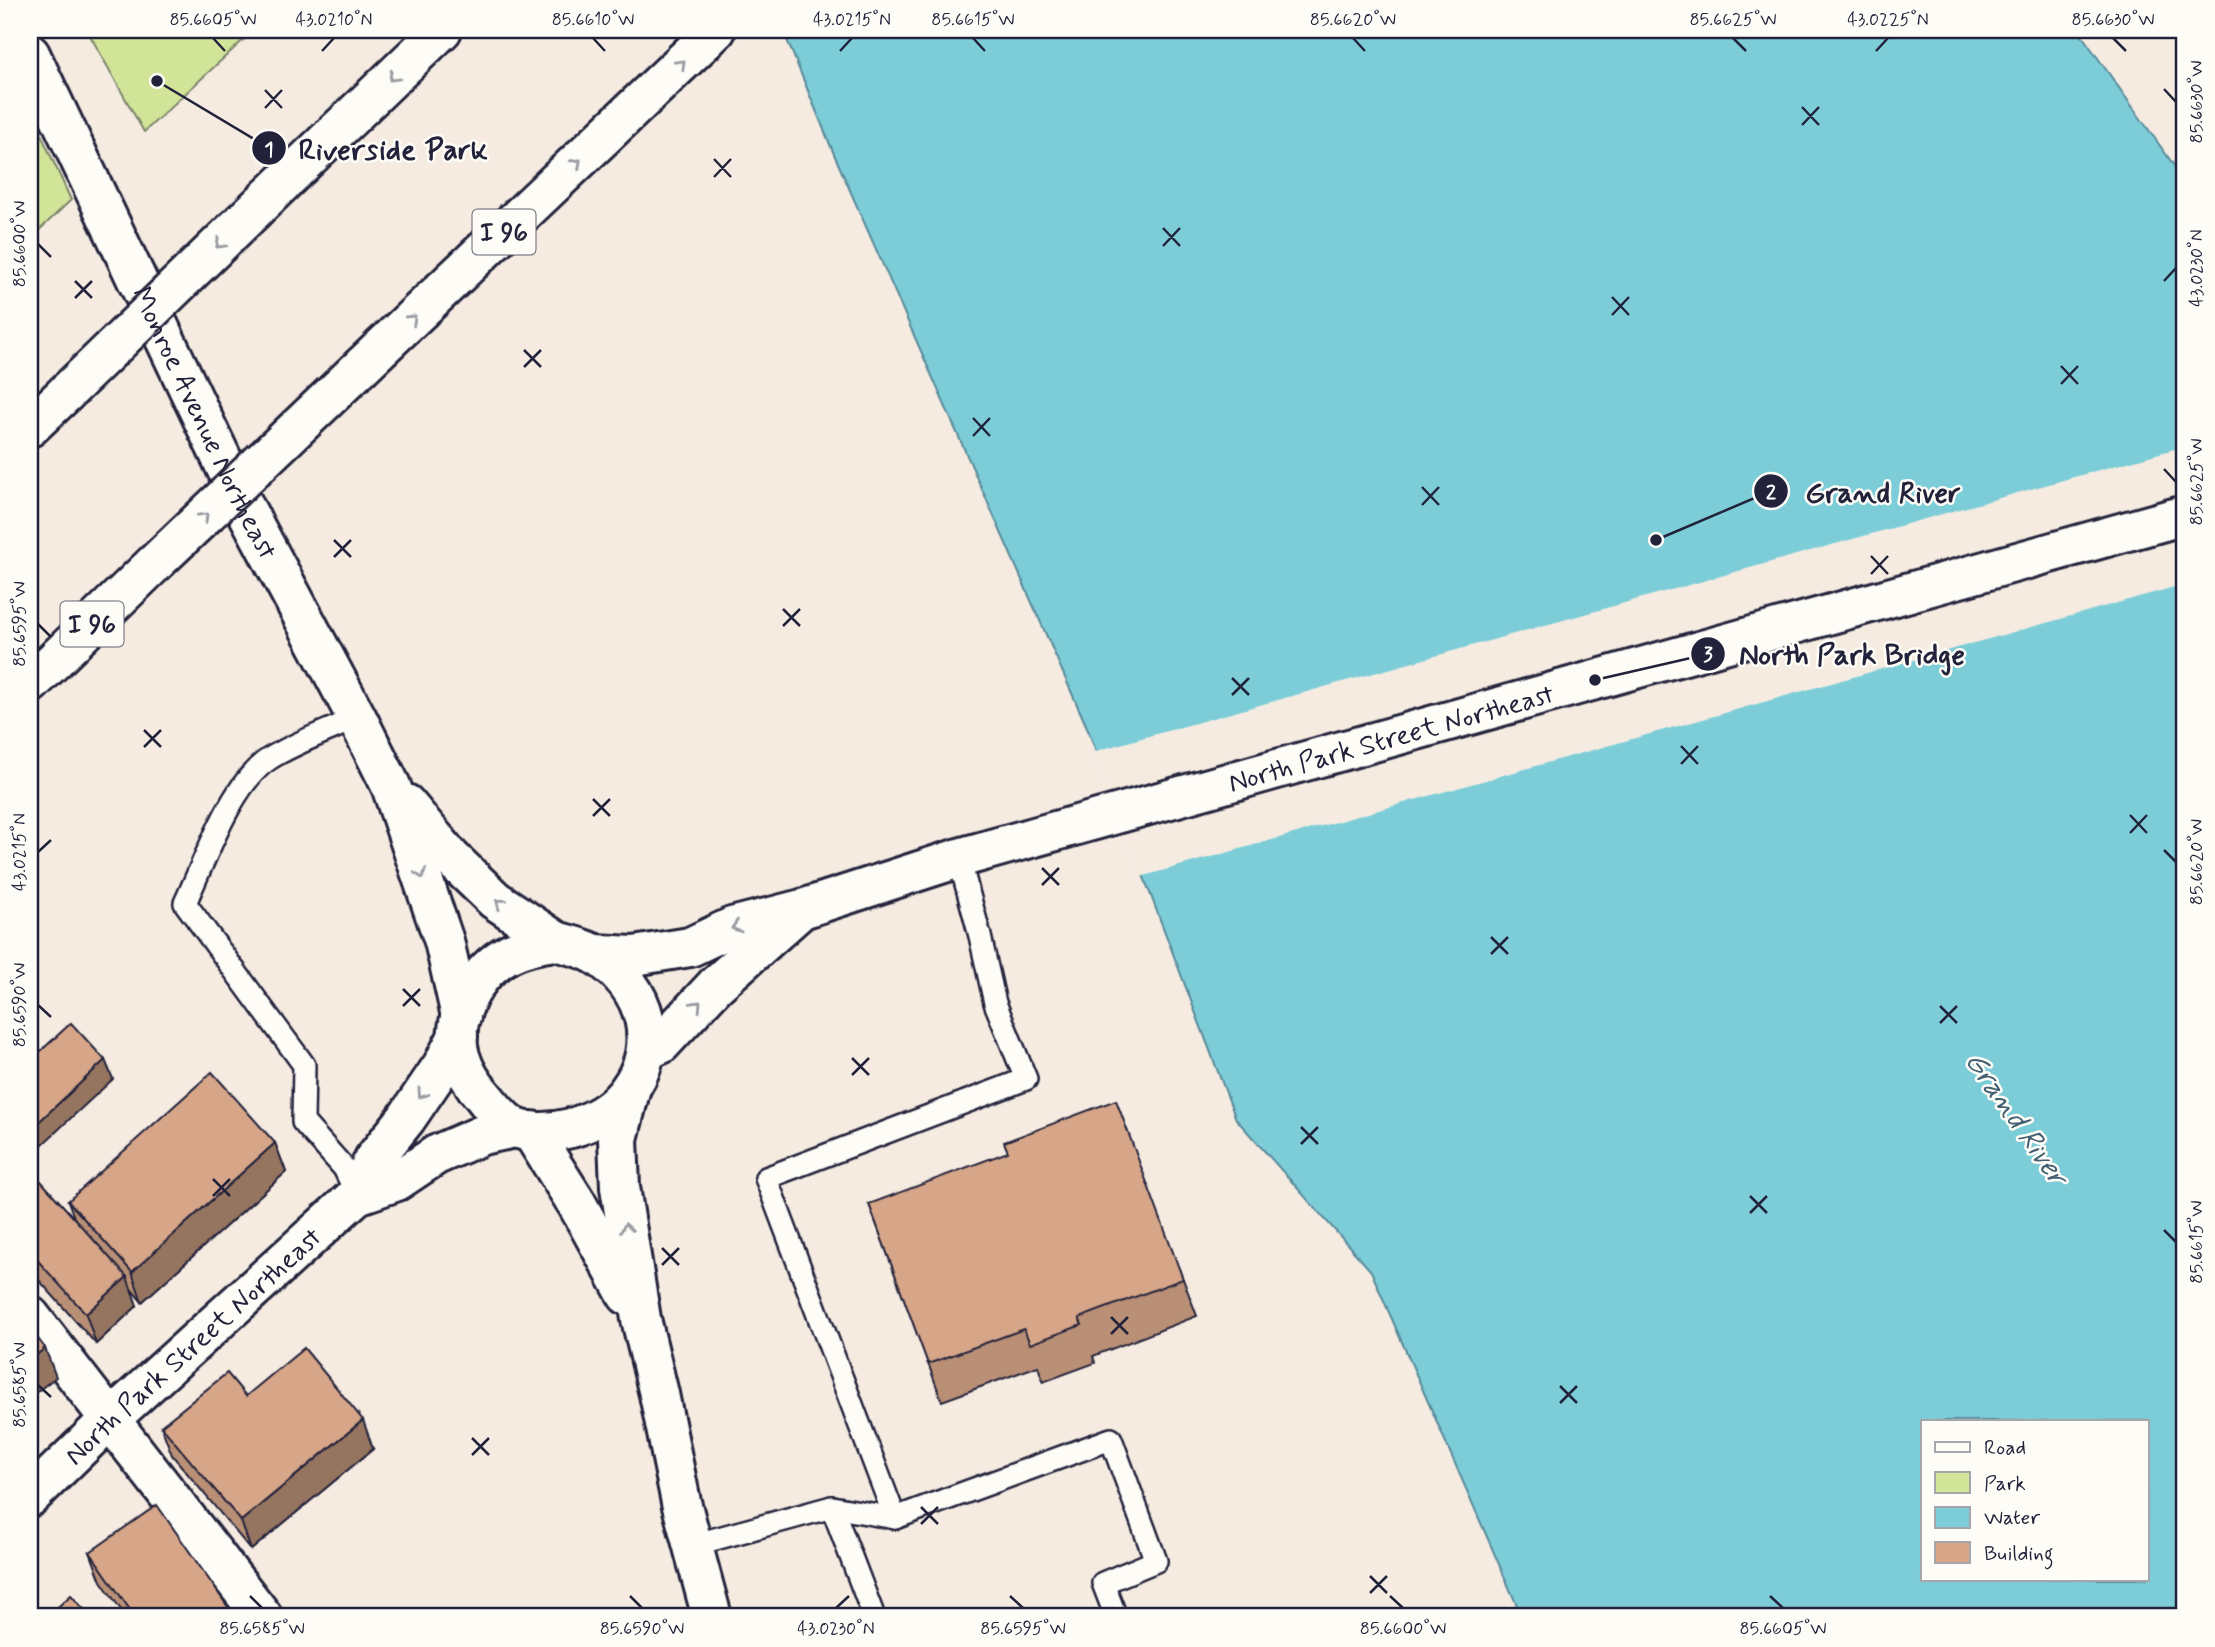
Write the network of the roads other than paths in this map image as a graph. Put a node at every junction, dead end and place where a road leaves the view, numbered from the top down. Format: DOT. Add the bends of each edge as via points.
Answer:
graph roads {
  1 [pos="442,30"];
  2 [pos="716,30"];
  3 [pos="30,54"];
  4 [pos="30,427"];
  5 [pos="2185,515"];
  6 [pos="30,684"];
  7 [pos="357,718"];
  8 [pos="391,786"];
  9 [pos="959,858"];
  10 [pos="802,909"];
  11 [pos="556,941"];
  12 [pos="594,954"];
  13 [pos="459,1026"];
  14 [pos="648,1050"];
  15 [pos="631,1087"];
  16 [pos="523,1129"];
  17 [pos="357,1195"];
  18 [pos="30,1316"];
  19 [pos="640,1319"];
  20 [pos="109,1420"];
  21 [pos="30,1497"];
  22 [pos="832,1507"];
  23 [pos="895,1518"];
  24 [pos="693,1545"];
  25 [pos="263,1617"];
  26 [pos="712,1617"];
  27 [pos="874,1617"];
  28 [pos="1116,1617"];
  1 -- 4 [label="main road, one-way, bridge"];
  6 -- 2 [label="main road, I 96, one-way, bridge"];
  3 -- 7 [label="main road, Monroe Avenue Northeast" via="246,508"];
  5 -- 9 [label="main road, North Park Street Northeast"];
  7 -- 8 [label="main road, Monroe Avenue Northeast"];
  7 -- 17 [label="lane" via="268,760 251,775 237,792 185,903 304,1065 303,1122 344,1168"];
  11 -- 8 [label="main road, Monroe Avenue Northeast, one-way" via="495,900 451,858"];
  8 -- 13 [label="main road, Monroe Avenue Northeast, one-way" via="444,941"];
  9 -- 10 [label="main road, North Park Street Northeast"];
  9 -- 23 [label="lane" via="995,1003 1026,1079 766,1178"];
  10 -- 12 [label="main road, North Park Street Northeast, one-way" via="732,927 690,947 634,956"];
  14 -- 10 [label="main road, North Park Street Northeast, one-way" via="661,1044 716,985"];
  11 -- 12 [label="main road"];
  11 -- 13 [label="main road" via="509,954 486,971 469,995"];
  12 -- 14 [label="main road" via="618,972 636,997 646,1024"];
  13 -- 16 [label="main road" via="460,1056 475,1087 496,1112"];
  13 -- 17 [label="main road, North Park Street Northeast, one-way" via="442,1066 373,1159"];
  14 -- 15 [label="main road"];
  15 -- 16 [label="main road" via="617,1105 586,1124 559,1131"];
  19 -- 15 [label="main road, one-way" via="620,1187 618,1139"];
  16 -- 17 [label="main road, North Park Street Northeast" via="482,1135 436,1155 397,1181"];
  16 -- 19 [label="main road" via="577,1204"];
  17 -- 20 [label="main road, North Park Street Northeast"];
  18 -- 20 [label="main road"];
  19 -- 24 [label="main road"];
  20 -- 21 [label="main road, North Park Street Northeast"];
  20 -- 25 [label="main road"];
  22 -- 23 [label="lane"];
  22 -- 24 [label="lane"];
  22 -- 27 [label="lane"];
  23 -- 28 [label="lane" via="1111,1439 1156,1561 1103,1583"];
  24 -- 26 [label="main road"];
}
